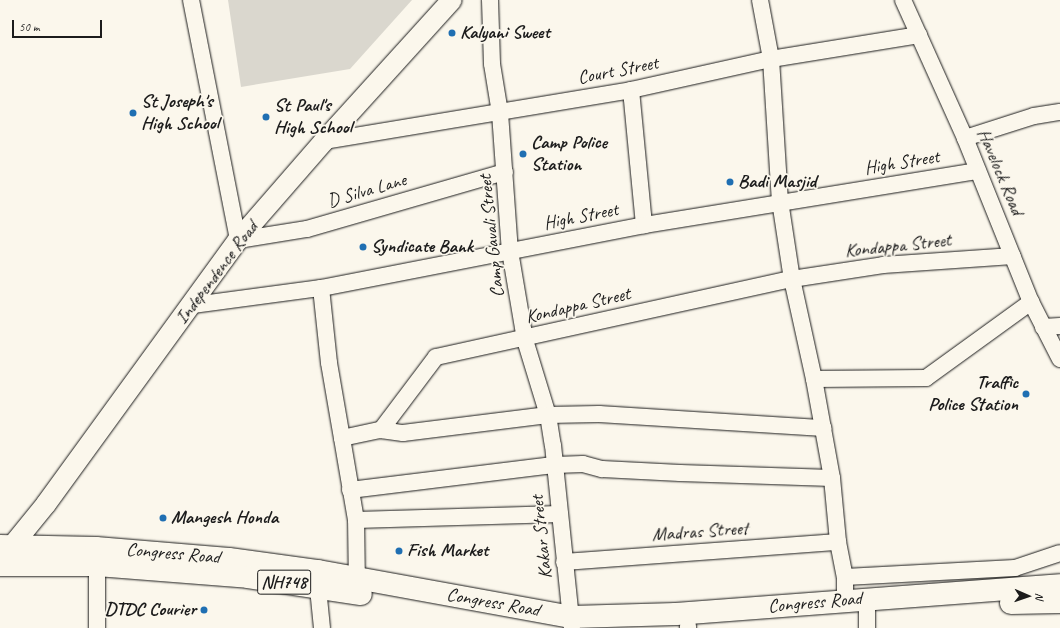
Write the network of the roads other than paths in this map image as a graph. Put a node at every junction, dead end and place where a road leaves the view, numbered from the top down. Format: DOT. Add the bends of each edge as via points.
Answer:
graph roads {
  1 [pos="191,0"];
  2 [pos="452,0"];
  3 [pos="490,0"];
  4 [pos="760,0"];
  5 [pos="903,0"];
  6 [pos="919,35"];
  7 [pos="771,59"];
  8 [pos="631,90"];
  9 [pos="1060,112"];
  10 [pos="500,113"];
  11 [pos="965,138"];
  12 [pos="324,141"];
  13 [pos="978,171"];
  14 [pos="505,172"];
  15 [pos="780,201"];
  16 [pos="644,225"];
  17 [pos="238,240"];
  18 [pos="510,251"];
  19 [pos="1013,256"];
  20 [pos="792,279"];
  21 [pos="321,288"];
  22 [pos="1031,302"];
  23 [pos="192,305"];
  24 [pos="1060,326"];
  25 [pos="1043,327"];
  26 [pos="525,340"];
  27 [pos="1060,359"];
  28 [pos="814,380"];
  29 [pos="548,415"];
  30 [pos="824,428"];
  31 [pos="381,430"];
  32 [pos="342,438"];
  33 [pos="555,465"];
  34 [pos="832,478"];
  35 [pos="350,490"];
  36 [pos="560,514"];
  37 [pos="356,520"];
  38 [pos="838,542"];
  39 [pos="2,551"];
  40 [pos="1060,553"];
  41 [pos="564,562"];
  42 [pos="97,565"];
  43 [pos="845,577"];
  44 [pos="317,579"];
  45 [pos="1060,585"];
  46 [pos="357,586"];
  47 [pos="845,601"];
  48 [pos="1060,602"];
  49 [pos="868,613"];
  50 [pos="570,624"];
  51 [pos="688,627"];
  52 [pos="97,628"];
  53 [pos="322,628"];
  54 [pos="602,628"];
  1 -- 17 [label="street"];
  2 -- 12 [label="main road, Independence Road"];
  3 -- 10 [label="street, Camp Gavali Street" via="492,64"];
  4 -- 7 [label="street"];
  5 -- 6 [label="street, Havelock Road"];
  6 -- 7 [label="street, Court Street"];
  6 -- 11 [label="street, Havelock Road"];
  7 -- 8 [label="street, Court Street"];
  7 -- 15 [label="street"];
  8 -- 10 [label="street, Court Street"];
  8 -- 16 [label="street"];
  9 -- 11 [label="street" via="1034,116"];
  10 -- 12 [label="street, Court Street"];
  10 -- 14 [label="street, Camp Gavali Street"];
  11 -- 13 [label="street, Havelock Road"];
  12 -- 17 [label="main road, Independence Road"];
  13 -- 15 [label="street, High Street"];
  13 -- 19 [label="street, Havelock Road"];
  14 -- 17 [label="street, D Silva Lane" via="307,229"];
  14 -- 18 [label="street, Camp Gavali Street"];
  15 -- 16 [label="street, High Street"];
  15 -- 20 [label="street"];
  16 -- 18 [label="street, High Street"];
  17 -- 23 [label="main road, Independence Road"];
  18 -- 21 [label="street, High Street"];
  18 -- 26 [label="street, Camp Gavali Street"];
  19 -- 20 [label="street, Kondappa Street" via="883,265"];
  19 -- 22 [label="street, Havelock Road"];
  20 -- 26 [label="street, Kondappa Street" via="715,294"];
  20 -- 28 [label="street"];
  21 -- 23 [label="street, High Street"];
  21 -- 32 [label="street" via="329,362"];
  22 -- 25 [label="street, Havelock Road"];
  22 -- 28 [label="street" via="926,378"];
  23 -- 39 [label="main road, Independence Road" via="46,504"];
  24 -- 25 [label="street"];
  25 -- 27 [label="street, Havelock Road"];
  26 -- 29 [label="street, Camp Gavali Street"];
  26 -- 31 [label="street, Kondappa Street" via="436,357"];
  28 -- 30 [label="street"];
  29 -- 30 [label="street" via="599,414"];
  29 -- 31 [label="street" via="420,432"];
  29 -- 33 [label="street, Camp Gavali Street"];
  30 -- 34 [label="street"];
  31 -- 32 [label="street"];
  32 -- 35 [label="street"];
  33 -- 34 [label="street" via="583,464 602,469"];
  33 -- 35 [label="street"];
  33 -- 36 [label="street, Kakar Street"];
  34 -- 38 [label="street"];
  35 -- 37 [label="street"];
  36 -- 37 [label="street"];
  36 -- 41 [label="street, Kakar Street"];
  37 -- 46 [label="street"];
  38 -- 41 [label="street, Madras Street"];
  38 -- 43 [label="street"];
  39 -- 42 [label="highway, Congress Road / NH748"];
  39 -- 44 [label="highway, Congress Road / NH748" via="164,553"];
  40 -- 43 [label="street" via="1015,568"];
  41 -- 50 [label="street, Kakar Street"];
  42 -- 44 [label="highway, Congress Road / NH748" via="248,577"];
  42 -- 52 [label="street"];
  43 -- 47 [label="street"];
  44 -- 46 [label="highway, Congress Road / NH748"];
  44 -- 53 [label="street"];
  45 -- 49 [label="highway, Congress Road / NH748"];
  46 -- 50 [label="highway, Congress Road / NH748"];
  47 -- 49 [label="highway, Congress Road / NH748"];
  47 -- 50 [label="highway, Congress Road / NH748"];
  48 -- 49 [label="highway, Congress Road / NH748"];
  49 -- 51 [label="highway, Congress Road / NH748"];
  51 -- 54 [label="highway, Congress Road / NH748"];
}
